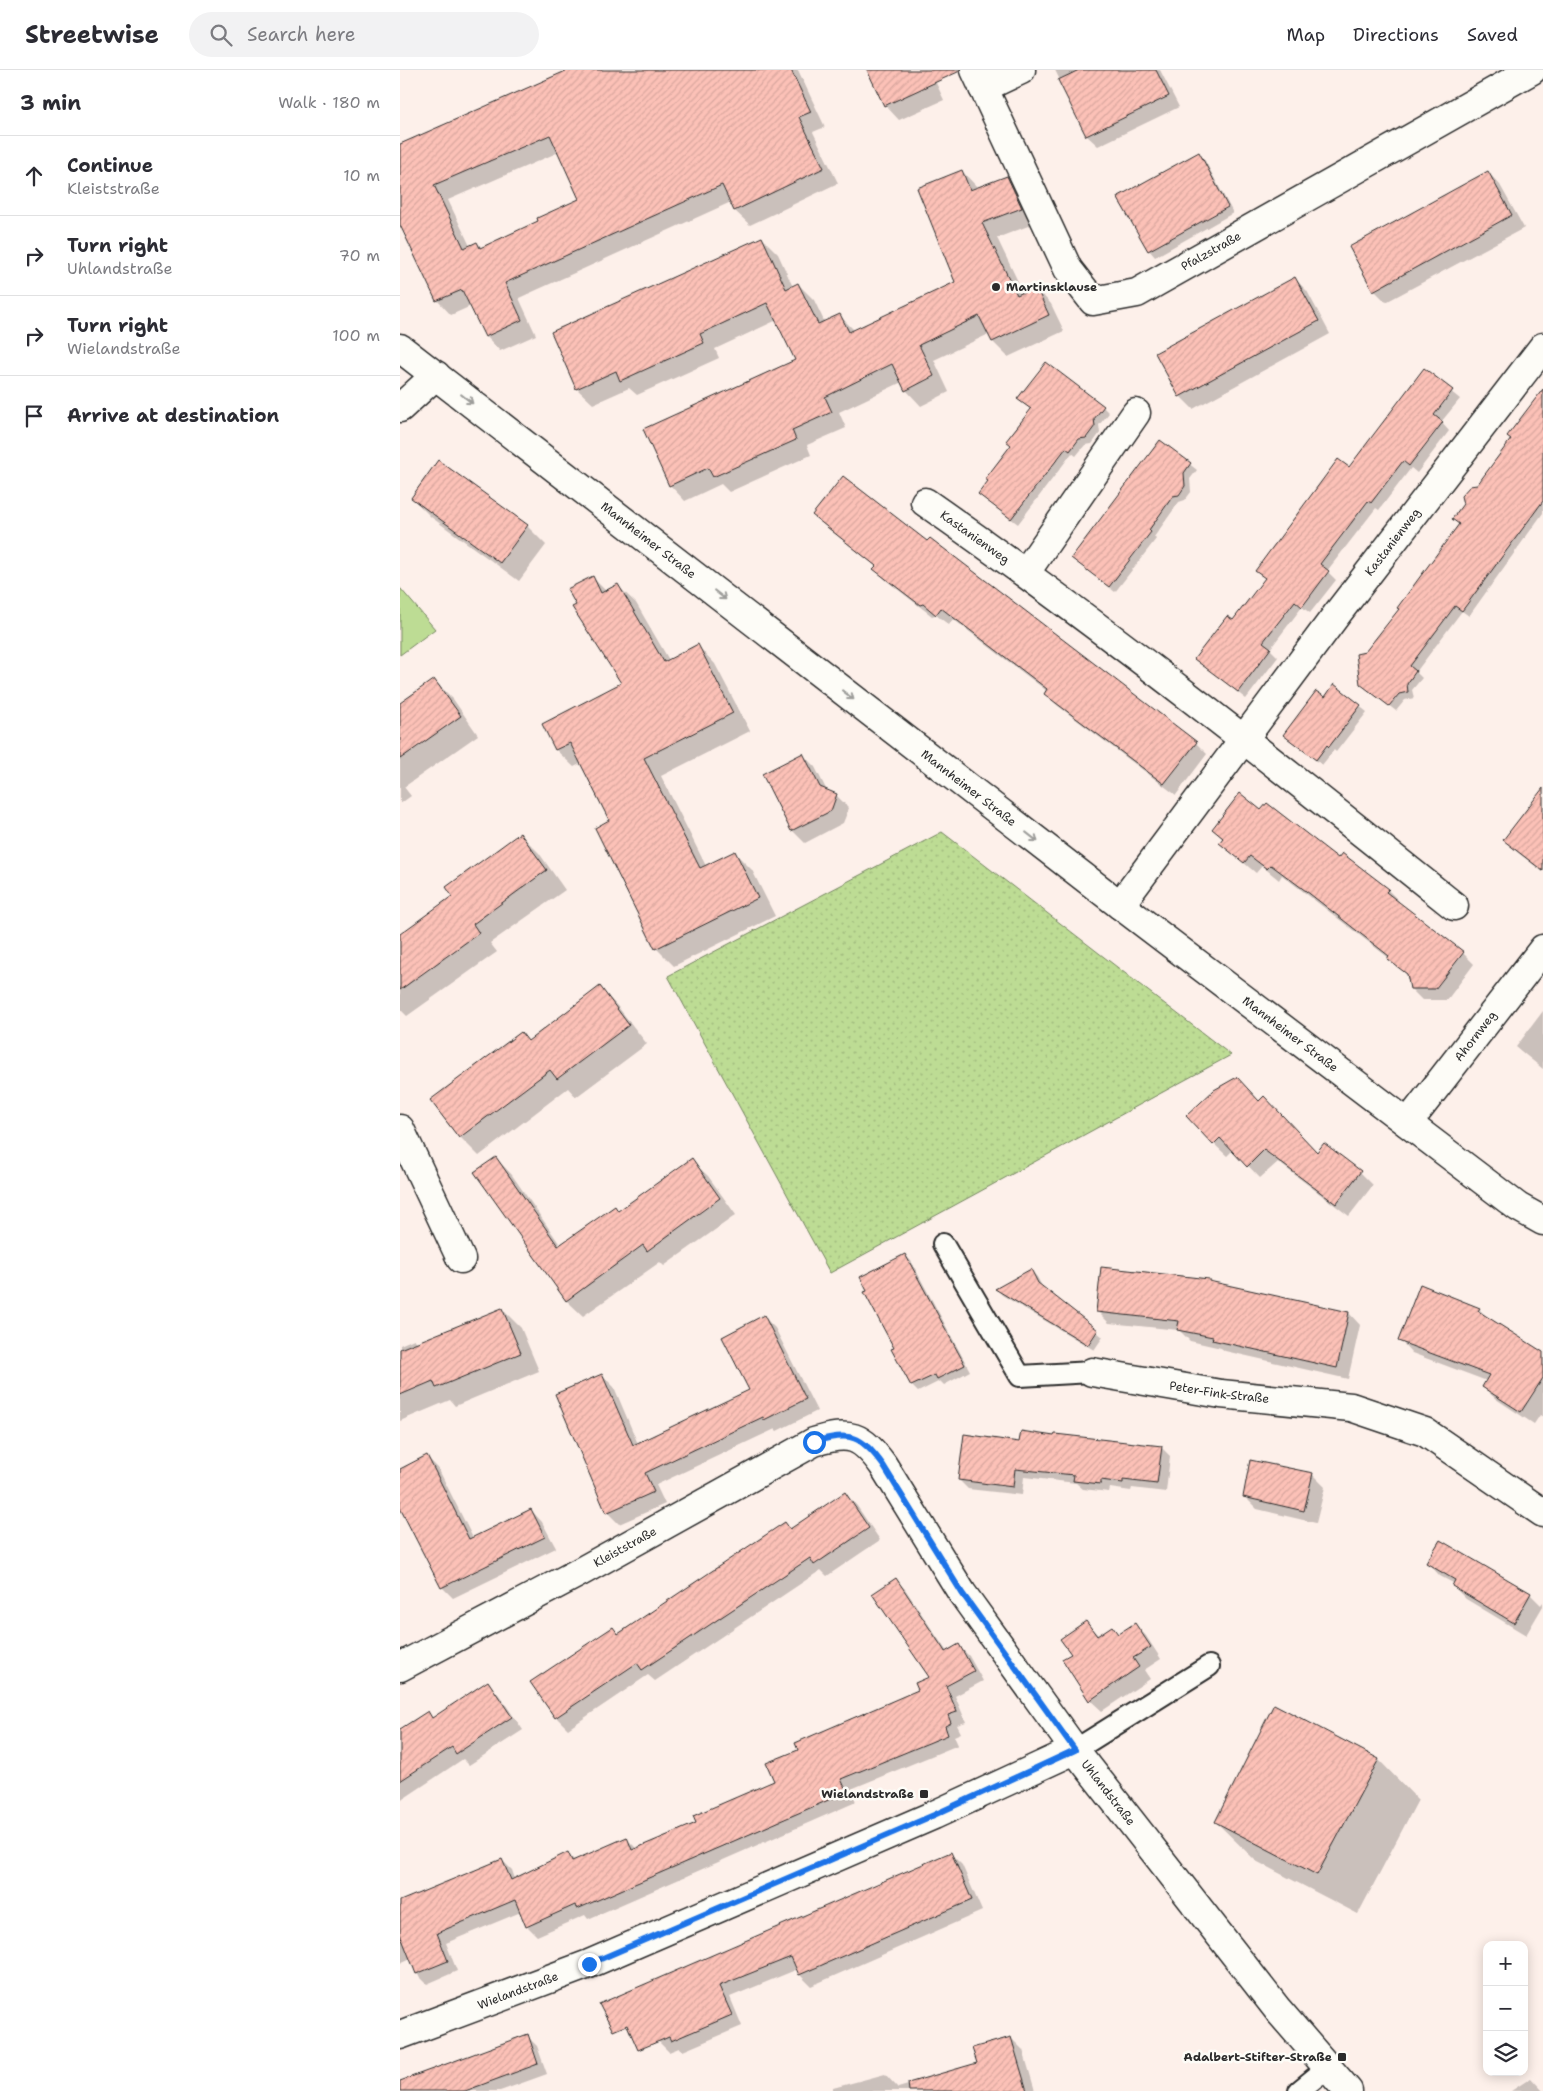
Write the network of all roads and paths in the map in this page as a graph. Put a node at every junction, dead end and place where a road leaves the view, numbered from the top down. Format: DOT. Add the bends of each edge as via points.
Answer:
graph roads {
  1 [pos="1021,70"];
  2 [pos="1532,70"];
  3 [pos="979,79"];
  4 [pos="1543,347"];
  5 [pos="400,348"];
  6 [pos="436,375"];
  7 [pos="400,408"];
  8 [pos="1136,413"];
  9 [pos="925,502"];
  10 [pos="1026,572"];
  11 [pos="1244,738"];
  12 [pos="1120,905"];
  13 [pos="1454,906"];
  14 [pos="1543,949"];
  15 [pos="1408,1123"];
  16 [pos="400,1129"];
  17 [pos="1543,1221"];
  18 [pos="943,1244"];
  19 [pos="461,1259"];
  20 [pos="1092,1372"];
  21 [pos="852,1436"];
  22 [pos="1543,1513"];
  23 [pos="1209,1666"];
  24 [pos="400,1668"];
  25 [pos="1075,1750"];
  26 [pos="400,2035"];
  27 [pos="1327,2068"];
  28 [pos="1299,2091"];
  29 [pos="1348,2091"];
  1 -- 3 [label="street, Pfalzstraße"];
  2 -- 3 [label="street, Pfalzstraße" via="1137,293 1093,301 1068,269"];
  4 -- 11 [label="street, Kastanienweg"];
  5 -- 6 [label="street, Mannheimer Straße"];
  6 -- 7 [label="street"];
  6 -- 12 [label="street, Mannheimer Straße, one-way"];
  8 -- 10 [label="street"];
  9 -- 10 [label="street, Kastanienweg"];
  10 -- 11 [label="street, Kastanienweg"];
  11 -- 12 [label="street, Kastanienweg"];
  11 -- 13 [label="street, Kastanienweg"];
  12 -- 15 [label="street, Mannheimer Straße"];
  14 -- 15 [label="street, Ahornweg"];
  15 -- 17 [label="street, Mannheimer Straße" via="1518,1207"];
  16 -- 19 [label="street"];
  18 -- 20 [label="lane, Peter-Fink-Straße" via="1020,1376"];
  20 -- 22 [label="street, Peter-Fink-Straße" via="1221,1394 1351,1407 1425,1432"];
  21 -- 24 [label="street, Kleiststraße" via="814,1442"];
  21 -- 25 [label="street, Uhlandstraße" via="870,1448 883,1465 962,1593"];
  23 -- 25 [label="lane"];
  25 -- 26 [label="street, Wielandstraße" via="925,1819 589,1964"];
  25 -- 27 [label="street, Uhlandstraße"];
  27 -- 28 [label="lane"];
  27 -- 29 [label="street, Uhlandstraße"];
}
